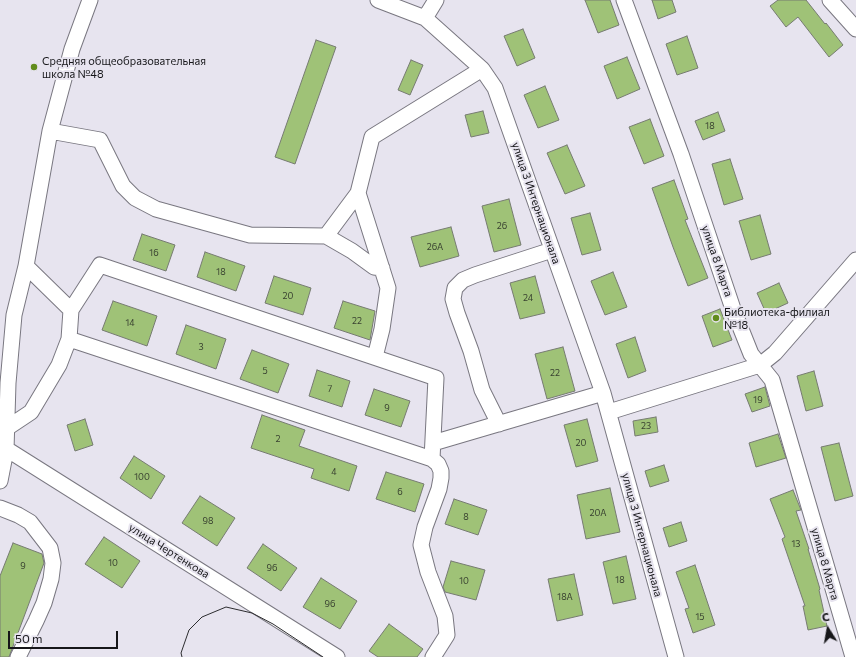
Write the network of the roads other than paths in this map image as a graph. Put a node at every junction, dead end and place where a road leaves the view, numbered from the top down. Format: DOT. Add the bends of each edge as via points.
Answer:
graph roads {
  1 [pos="90,0"];
  2 [pos="378,0"];
  3 [pos="436,0"];
  4 [pos="624,0"];
  5 [pos="830,0"];
  6 [pos="426,18"];
  7 [pos="856,29"];
  8 [pos="482,69"];
  9 [pos="50,131"];
  10 [pos="358,193"];
  11 [pos="326,236"];
  12 [pos="552,250"];
  13 [pos="856,260"];
  14 [pos="26,266"];
  15 [pos="382,268"];
  16 [pos="71,310"];
  17 [pos="69,339"];
  18 [pos="375,357"];
  19 [pos="760,365"];
  20 [pos="603,393"];
  21 [pos="609,412"];
  22 [pos="500,424"];
  23 [pos="7,428"];
  24 [pos="433,443"];
  25 [pos="3,447"];
  26 [pos="432,459"];
  27 [pos="0,481"];
  28 [pos="0,508"];
  29 [pos="18,657"];
  30 [pos="337,657"];
  31 [pos="433,657"];
  32 [pos="676,657"];
  33 [pos="853,657"];
  1 -- 9 [label="street" via="72,49"];
  2 -- 6 [label="street"];
  3 -- 6 [label="street"];
  4 -- 19 [label="street, улица 8 Марта" via="681,154 732,309 751,354"];
  5 -- 7 [label="street"];
  6 -- 8 [label="street, улица 3 Интернационала"];
  8 -- 10 [label="street" via="372,137"];
  8 -- 12 [label="street, улица 3 Интернационала" via="496,88"];
  9 -- 11 [label="street" via="100,140 123,186 135,198 156,209 250,235"];
  9 -- 14 [label="street"];
  10 -- 11 [label="street"];
  10 -- 15 [label="street"];
  11 -- 15 [label="street" via="374,267"];
  12 -- 20 [label="street, улица 3 Интернационала"];
  12 -- 22 [label="street" via="475,275 463,280 455,288 453,299 482,390"];
  13 -- 19 [label="street" via="775,352"];
  14 -- 16 [label="street"];
  14 -- 23 [label="street" via="14,315"];
  15 -- 18 [label="street" via="388,288"];
  16 -- 17 [label="street"];
  16 -- 18 [label="street" via="100,265"];
  17 -- 23 [label="street" via="60,365 43,395 31,412"];
  17 -- 26 [label="street"];
  18 -- 24 [label="street" via="436,378"];
  19 -- 21 [label="street"];
  19 -- 33 [label="street, улица 8 Марта" via="772,380"];
  20 -- 21 [label="street, улица 3 Интернационала"];
  20 -- 22 [label="street"];
  21 -- 32 [label="street, улица 3 Интернационала"];
  22 -- 24 [label="street"];
  23 -- 25 [label="street"];
  24 -- 26 [label="street"];
  25 -- 27 [label="street"];
  25 -- 30 [label="street, улица Чертенкова"];
  26 -- 31 [label="street" via="438,464 441,478 421,545 428,572 445,616 447,635"];
  28 -- 29 [label="street" via="30,522 50,548 53,563 44,603"];
}
